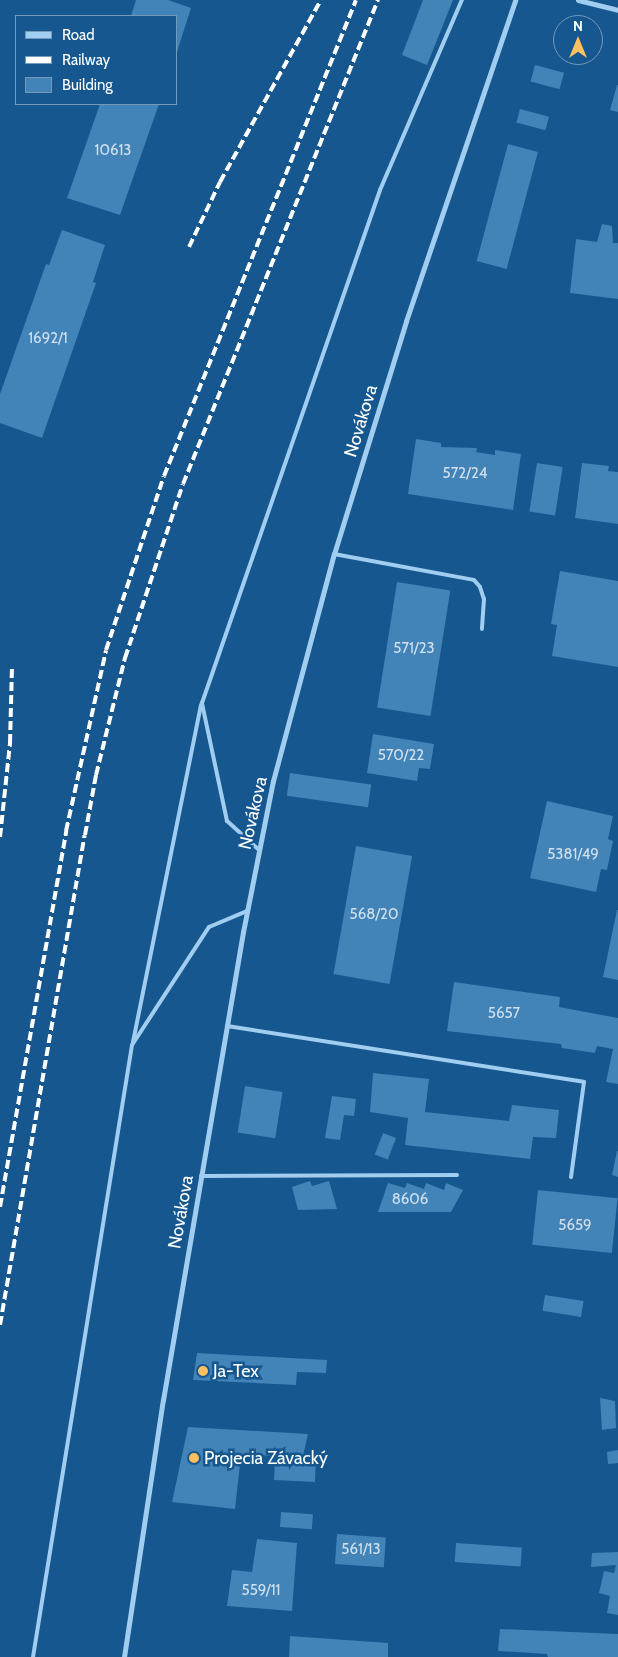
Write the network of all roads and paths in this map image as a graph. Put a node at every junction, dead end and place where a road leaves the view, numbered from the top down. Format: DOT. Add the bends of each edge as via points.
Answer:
graph roads {
  1 [pos="462,0"];
  2 [pos="515,0"];
  3 [pos="578,0"];
  4 [pos="618,10"];
  5 [pos="334,554"];
  6 [pos="482,628"];
  7 [pos="202,703"];
  8 [pos="258,849"];
  9 [pos="246,912"];
  10 [pos="227,1026"];
  11 [pos="132,1045"];
  12 [pos="457,1175"];
  13 [pos="201,1176"];
  14 [pos="571,1177"];
  15 [pos="33,1657"];
  16 [pos="124,1657"];
  1 -- 7 [label="lane" via="380,190"];
  2 -- 5 [label="street, Novákova" via="406,321"];
  3 -- 4 [label="street"];
  5 -- 6 [label="lane" via="474,580 484,599"];
  5 -- 8 [label="street, Novákova" via="301,670"];
  7 -- 8 [label="lane" via="227,821"];
  7 -- 11 [label="lane"];
  8 -- 9 [label="street, Novákova"];
  9 -- 10 [label="street, Novákova"];
  9 -- 11 [label="lane" via="209,927"];
  10 -- 13 [label="street, Novákova"];
  10 -- 14 [label="lane" via="584,1082"];
  11 -- 15 [label="lane"];
  12 -- 13 [label="lane"];
  13 -- 16 [label="street, Novákova"];
}
